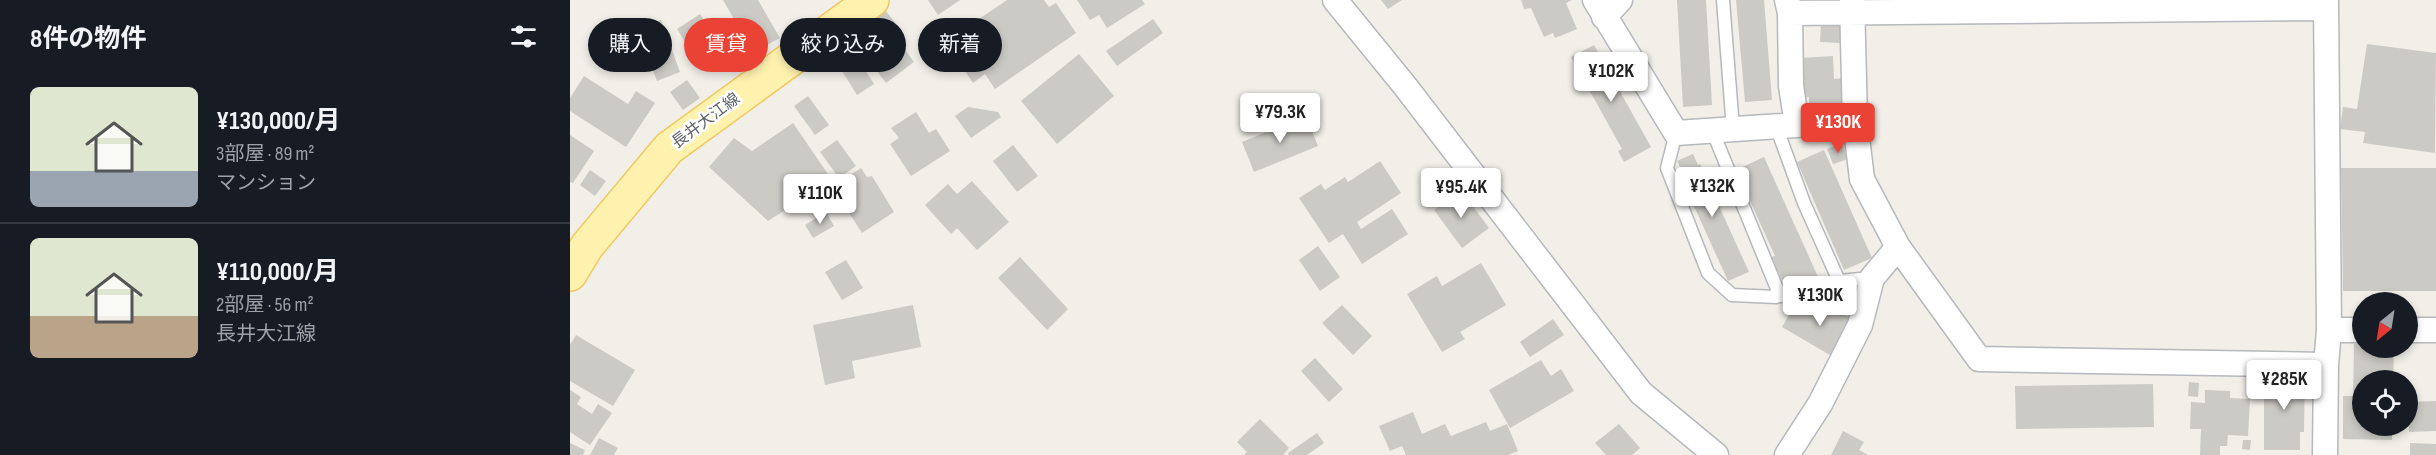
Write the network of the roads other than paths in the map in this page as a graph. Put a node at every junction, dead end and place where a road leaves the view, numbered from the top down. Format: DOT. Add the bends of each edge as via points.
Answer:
graph roads {
  1 [pos="872,0"];
  2 [pos="1335,0"];
  3 [pos="1723,0"];
  4 [pos="2326,4"];
  5 [pos="2039,5"];
  6 [pos="1606,6"];
  7 [pos="1852,6"];
  8 [pos="1788,7"];
  9 [pos="1856,121"];
  10 [pos="1787,126"];
  11 [pos="1723,130"];
  12 [pos="1676,133"];
  13 [pos="1898,247"];
  14 [pos="570,274"];
  15 [pos="1872,278"];
  16 [pos="1839,281"];
  17 [pos="1780,296"];
  18 [pos="2329,330"];
  19 [pos="2352,330"];
  20 [pos="2418,330"];
  21 [pos="2436,330"];
  22 [pos="2326,365"];
  23 [pos="1716,455"];
  24 [pos="1787,455"];
  25 [pos="2325,455"];
  1 -- 14 [label="main road, 長井大江線" via="669,148 587,246"];
  2 -- 23 [label="street" via="1641,393"];
  3 -- 11 [label="lane"];
  4 -- 5 [label="street"];
  4 -- 18 [label="street"];
  5 -- 7 [label="street"];
  6 -- 12 [label="street"];
  7 -- 8 [label="street"];
  7 -- 9 [label="street"];
  8 -- 10 [label="street" via="1791,86"];
  9 -- 10 [label="street"];
  9 -- 13 [label="street" via="1862,179"];
  10 -- 11 [label="street"];
  10 -- 16 [label="lane" via="1804,203"];
  11 -- 12 [label="street"];
  11 -- 17 [label="lane"];
  12 -- 17 [label="lane" via="1667,168 1708,273 1732,295"];
  13 -- 15 [label="street"];
  13 -- 22 [label="street" via="1979,359"];
  15 -- 16 [label="lane"];
  15 -- 24 [label="street" via="1860,325 1820,404"];
  16 -- 17 [label="lane"];
  18 -- 19 [label="street"];
  18 -- 22 [label="street"];
  20 -- 21 [label="street"];
  22 -- 25 [label="street"];
}
